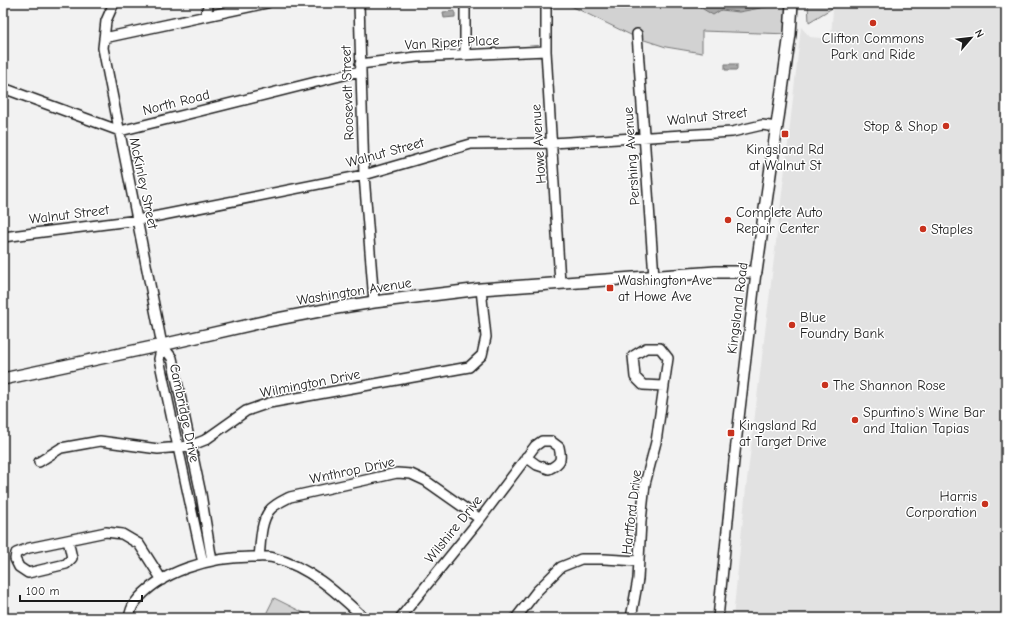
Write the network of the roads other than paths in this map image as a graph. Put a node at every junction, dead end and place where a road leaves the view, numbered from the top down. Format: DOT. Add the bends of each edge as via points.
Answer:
graph roads {
  1 [pos="114,3"];
  2 [pos="209,3"];
  3 [pos="267,3"];
  4 [pos="359,3"];
  5 [pos="465,3"];
  6 [pos="546,3"];
  7 [pos="792,3"];
  8 [pos="205,16"];
  9 [pos="638,34"];
  10 [pos="104,38"];
  11 [pos="546,51"];
  12 [pos="465,55"];
  13 [pos="360,67"];
  14 [pos="3,88"];
  15 [pos="777,127"];
  16 [pos="120,131"];
  17 [pos="643,137"];
  18 [pos="552,143"];
  19 [pos="364,175"];
  20 [pos="138,220"];
  21 [pos="3,237"];
  22 [pos="756,272"];
  23 [pos="654,277"];
  24 [pos="560,283"];
  25 [pos="481,288"];
  26 [pos="374,302"];
  27 [pos="162,345"];
  28 [pos="3,379"];
  29 [pos="664,386"];
  30 [pos="190,446"];
  31 [pos="178,447"];
  32 [pos="526,457"];
  33 [pos="39,462"];
  34 [pos="480,519"];
  35 [pos="68,540"];
  36 [pos="259,557"];
  37 [pos="212,560"];
  38 [pos="639,561"];
  39 [pos="203,563"];
  40 [pos="162,580"];
  41 [pos="129,618"];
  42 [pos="364,618"];
  43 [pos="400,618"];
  44 [pos="516,618"];
  45 [pos="631,618"];
  46 [pos="718,618"];
  1 -- 10 [label="street, McKinley Street" via="106,21"];
  2 -- 8 [label="street"];
  3 -- 8 [label="street"];
  4 -- 13 [label="street, Roosevelt Street"];
  5 -- 12 [label="street"];
  6 -- 11 [label="street, Howe Avenue"];
  7 -- 15 [label="main road, Kingsland Road"];
  8 -- 10 [label="street"];
  9 -- 17 [label="street, Pershing Avenue"];
  10 -- 16 [label="street, McKinley Street" via="103,48"];
  11 -- 12 [label="street, Van Riper Place"];
  11 -- 18 [label="street, Howe Avenue"];
  12 -- 13 [label="street, Van Riper Place" via="417,57"];
  13 -- 16 [label="street, North Road"];
  13 -- 19 [label="street, Roosevelt Street"];
  14 -- 16 [label="street"];
  15 -- 17 [label="street, Walnut Street" via="757,126 732,132"];
  15 -- 22 [label="main road, Kingsland Road"];
  16 -- 20 [label="street, McKinley Street"];
  17 -- 18 [label="street, Walnut Street"];
  17 -- 23 [label="street, Pershing Avenue"];
  18 -- 19 [label="street, Walnut Street" via="471,144"];
  18 -- 24 [label="street, Howe Avenue"];
  19 -- 20 [label="street, Walnut Street"];
  19 -- 26 [label="street, Roosevelt Street"];
  20 -- 21 [label="street, Walnut Street"];
  20 -- 27 [label="street, McKinley Street"];
  22 -- 23 [label="main road, Washington Avenue"];
  22 -- 46 [label="street, Kingsland Road"];
  23 -- 24 [label="main road, Washington Avenue"];
  24 -- 25 [label="main road, Washington Avenue"];
  25 -- 26 [label="main road, Washington Avenue"];
  25 -- 30 [label="street, Wilmington Drive" via="486,337 482,355 469,367 269,403 246,412 205,440"];
  26 -- 27 [label="main road, Washington Avenue" via="267,321"];
  27 -- 28 [label="main road, Washington Avenue"];
  27 -- 30 [label="street, Cambridge Drive" via="172,358"];
  27 -- 31 [label="street, Cambridge Drive" via="158,359"];
  29 -- 29 [label="street" via="643,385 635,377 633,356 646,348 660,348 668,358"];
  29 -- 38 [label="street, Hartford Drive" via="656,442 645,484"];
  30 -- 31 [label="street, Wilmington Drive"];
  30 -- 37 [label="street, Cambridge Drive"];
  31 -- 33 [label="street, Wilmington Drive" via="158,449 100,440 61,448"];
  31 -- 39 [label="street, Cambridge Drive"];
  32 -- 34 [label="street, Wilshire Drive"];
  34 -- 36 [label="street, Wnthrop Drive" via="426,481 411,474 397,473 290,497 270,510 262,527"];
  34 -- 43 [label="street, Wilshire Drive"];
  35 -- 35 [label="street" via="29,548 16,553 15,560 19,567 28,573 66,564 72,558"];
  35 -- 40 [label="street" via="106,532 122,534 139,544"];
  36 -- 37 [label="street"];
  36 -- 42 [label="street" via="273,557 305,570 342,597"];
  37 -- 39 [label="street"];
  38 -- 44 [label="street" via="581,559 561,567 537,591"];
  38 -- 45 [label="street, Hartford Drive"];
  39 -- 40 [label="street" via="173,573"];
  40 -- 41 [label="street" via="147,589 133,605"];
}
